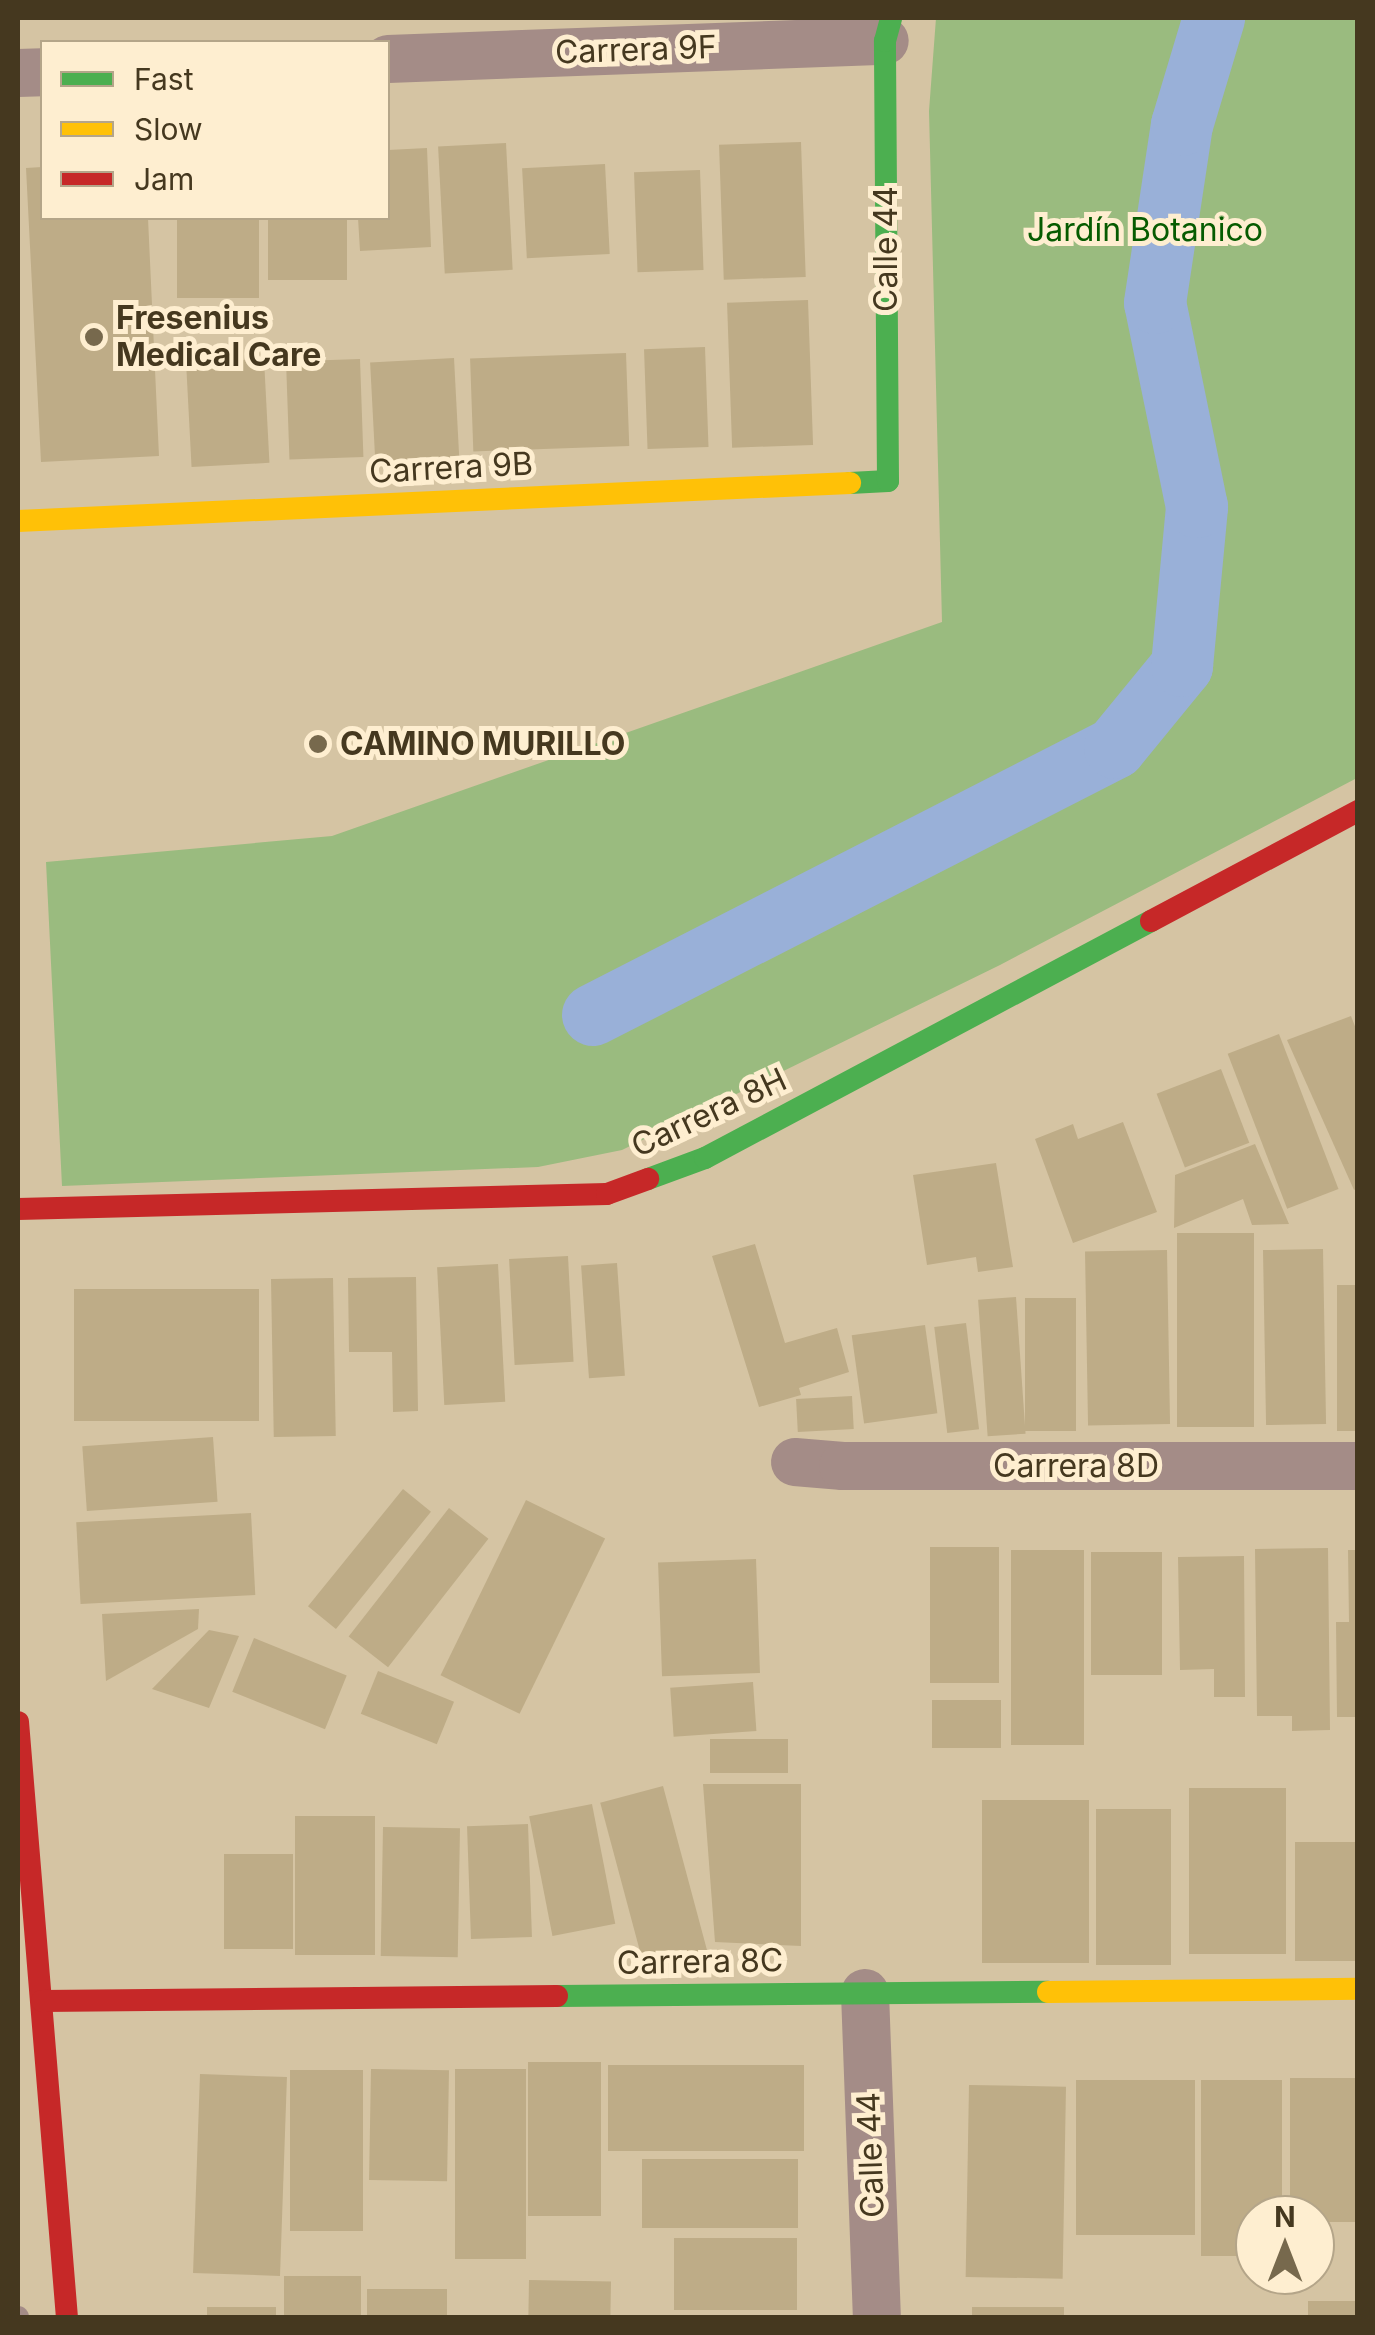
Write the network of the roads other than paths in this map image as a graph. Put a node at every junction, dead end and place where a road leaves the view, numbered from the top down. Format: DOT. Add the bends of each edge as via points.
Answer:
graph roads {
  1 [pos="888,29"];
  2 [pos="417,45"];
  3 [pos="888,481"];
  4 [pos="18,521"];
  5 [pos="1358,811"];
  6 [pos="18,1209"];
  7 [pos="795,1462"];
  8 [pos="1358,1466"];
  9 [pos="18,1722"];
  10 [pos="1358,1989"];
  11 [pos="865,1992"];
  12 [pos="42,2000"];
  13 [pos="67,2318"];
  14 [pos="877,2318"];
  1 -- 2 [label="street, Carrera 9F"];
  1 -- 3 [label="street, Calle 44"];
  3 -- 4 [label="street, Carrera 9B"];
  5 -- 6 [label="street, Carrera 8H" via="706,1158 607,1194"];
  7 -- 8 [label="street, Carrera 8D"];
  9 -- 12 [label="street"];
  10 -- 11 [label="street, Carrera 8C"];
  11 -- 12 [label="street, Carrera 8C"];
  11 -- 14 [label="street, Calle 44"];
  12 -- 13 [label="street"];
}
